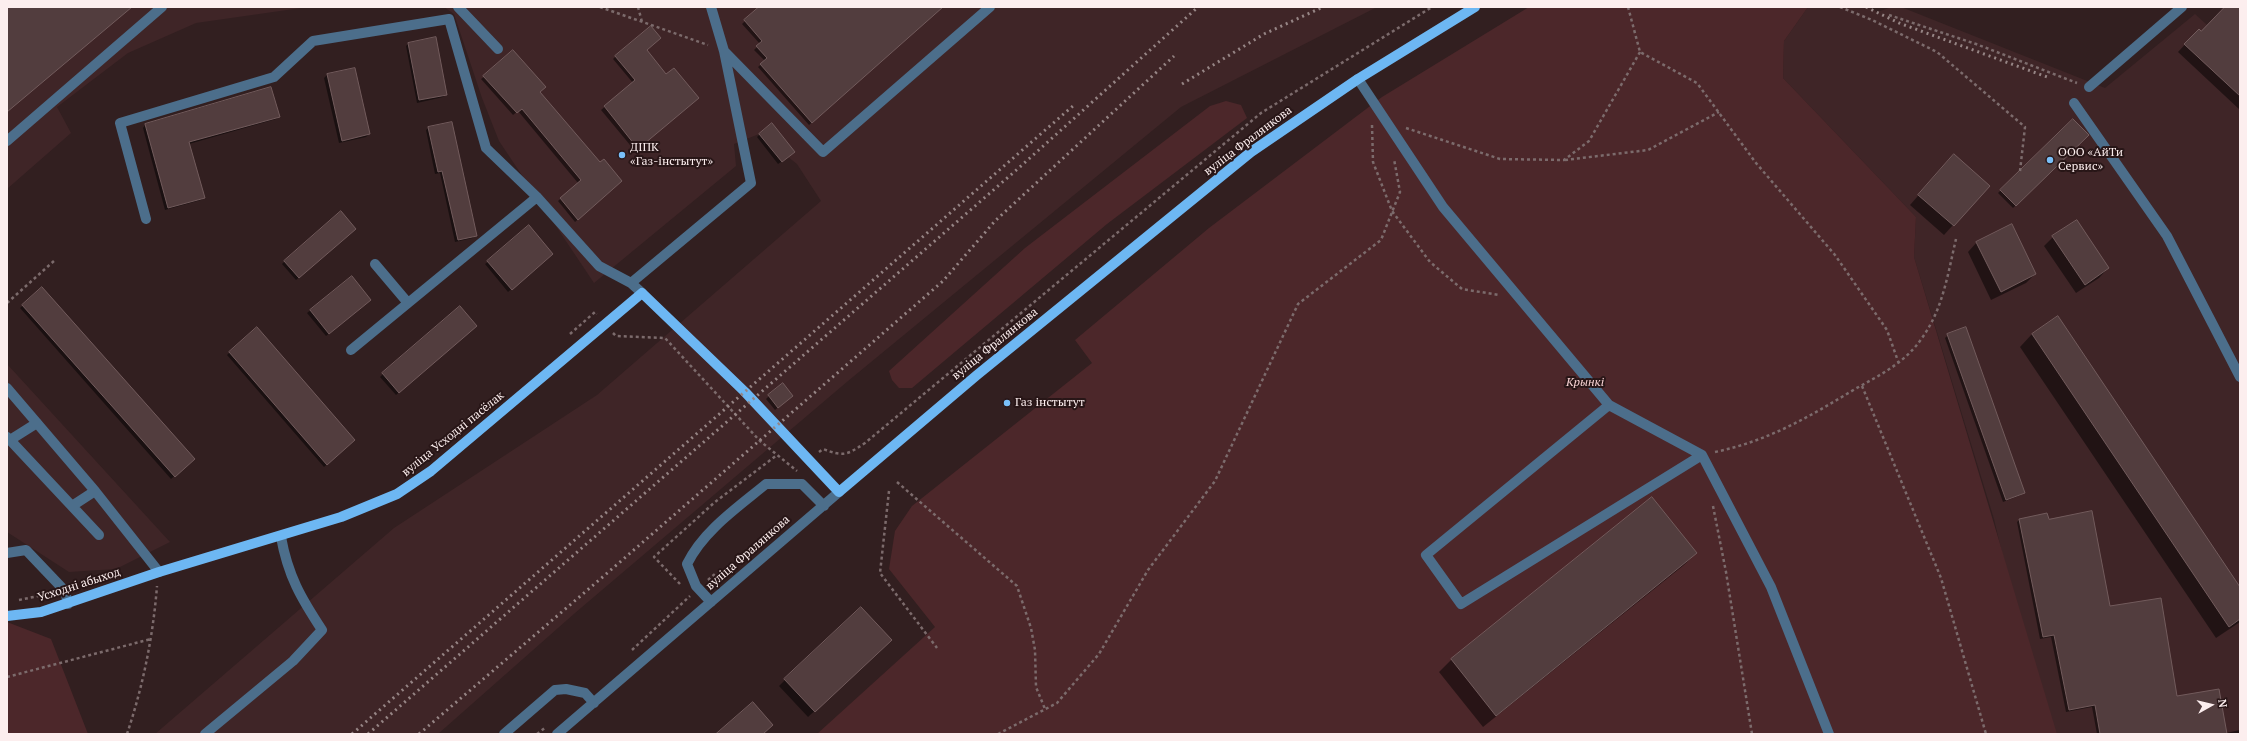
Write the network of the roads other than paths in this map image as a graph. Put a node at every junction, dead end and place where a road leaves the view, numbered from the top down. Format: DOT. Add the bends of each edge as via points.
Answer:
graph roads {
  1 [pos="162,7"];
  2 [pos="458,7"];
  3 [pos="711,7"];
  4 [pos="990,7"];
  5 [pos="1475,7"];
  6 [pos="2182,7"];
  7 [pos="498,49"];
  8 [pos="724,51"];
  9 [pos="1358,79"];
  10 [pos="2089,88"];
  11 [pos="2074,103"];
  12 [pos="7,141"];
  13 [pos="537,197"];
  14 [pos="146,219"];
  15 [pos="375,264"];
  16 [pos="631,283"];
  17 [pos="642,293"];
  18 [pos="408,303"];
  19 [pos="2222,343"];
  20 [pos="351,350"];
  21 [pos="2240,360"];
  22 [pos="2240,377"];
  23 [pos="7,388"];
  24 [pos="1609,405"];
  25 [pos="38,423"];
  26 [pos="9,439"];
  27 [pos="1702,455"];
  28 [pos="95,490"];
  29 [pos="839,492"];
  30 [pos="72,506"];
  31 [pos="824,506"];
  32 [pos="99,535"];
  33 [pos="281,537"];
  34 [pos="7,553"];
  35 [pos="158,572"];
  36 [pos="711,602"];
  37 [pos="68,604"];
  38 [pos="7,616"];
  39 [pos="594,703"];
  40 [pos="205,734"];
  41 [pos="504,734"];
  42 [pos="557,734"];
  43 [pos="1829,734"];
  1 -- 12 [label="street"];
  2 -- 7 [label="street"];
  3 -- 8 [label="street"];
  4 -- 8 [label="street" via="823,152"];
  5 -- 9 [label="main road, вуліца Фралянкова"];
  6 -- 10 [label="street"];
  8 -- 16 [label="street" via="751,183"];
  9 -- 24 [label="street" via="1443,207"];
  9 -- 29 [label="main road, вуліца Фралянкова" via="1251,152 977,375"];
  11 -- 19 [label="street" via="2167,236"];
  13 -- 14 [label="street" via="486,148 449,19 313,41 274,76 120,123"];
  13 -- 16 [label="street" via="599,266"];
  13 -- 18 [label="street"];
  15 -- 18 [label="street"];
  16 -- 17 [label="street"];
  17 -- 29 [label="main road" via="746,392"];
  17 -- 33 [label="main road, вуліца Усходні пасёлак" via="431,471 397,494 341,517"];
  18 -- 20 [label="street"];
  19 -- 21 [label="street"];
  19 -- 22 [label="street"];
  23 -- 25 [label="street"];
  24 -- 27 [label="street"];
  24 -- 27 [label="street" via="1426,555 1461,604"];
  25 -- 26 [label="street"];
  25 -- 28 [label="street"];
  26 -- 30 [label="street"];
  27 -- 43 [label="street" via="1771,587"];
  28 -- 30 [label="street"];
  28 -- 35 [label="street"];
  29 -- 31 [label="street, вуліца Фралянкова"];
  30 -- 32 [label="street"];
  31 -- 36 [label="street, вуліца Фралянкова"];
  31 -- 36 [label="street" via="802,484 766,484 730,514 693,551 687,564 696,586"];
  33 -- 35 [label="main road, вуліца Усходні пасёлак"];
  33 -- 40 [label="street" via="285,561 293,582 322,630 293,661"];
  34 -- 37 [label="street" via="26,550 65,591"];
  35 -- 37 [label="main road, Усходні абыход"];
  36 -- 39 [label="street, вуліца Фралянкова"];
  37 -- 38 [label="main road, Усходні абыход" via="41,612"];
  39 -- 41 [label="street" via="585,693 566,689 555,690"];
  39 -- 42 [label="street, вуліца Фралянкова"];
}
